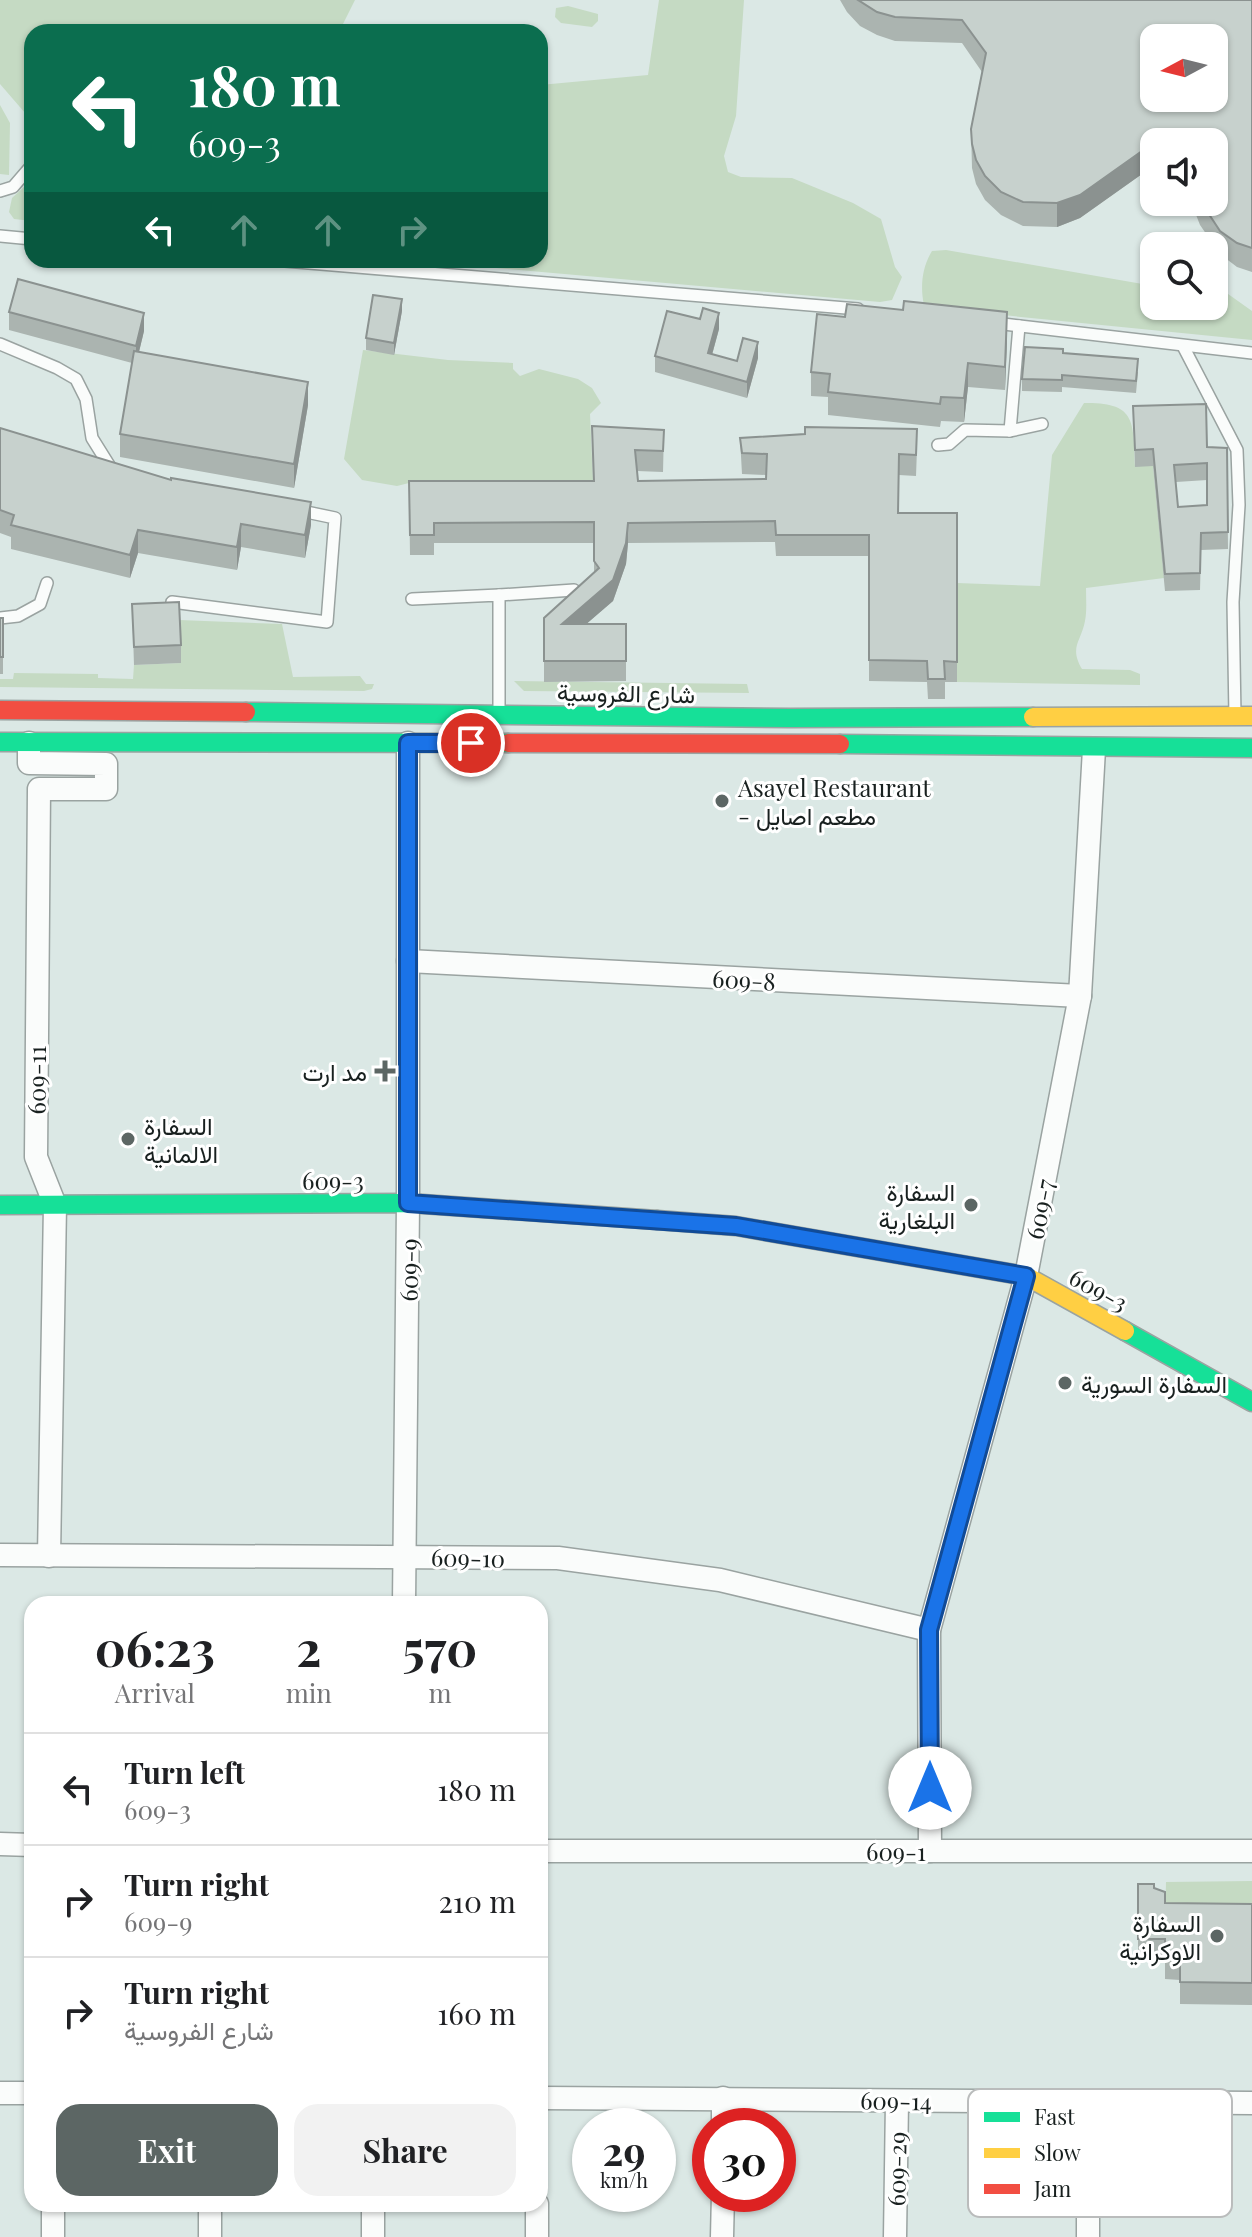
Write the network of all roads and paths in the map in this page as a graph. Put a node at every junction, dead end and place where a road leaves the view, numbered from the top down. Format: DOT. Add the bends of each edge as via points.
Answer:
graph roads {
  1 [pos="24,174"];
  2 [pos="0,191"];
  3 [pos="0,236"];
  4 [pos="24,238"];
  5 [pos="368,268"];
  6 [pos="868,310"];
  7 [pos="989,323"];
  8 [pos="1019,326"];
  9 [pos="0,344"];
  10 [pos="1183,346"];
  11 [pos="1252,353"];
  12 [pos="1042,424"];
  13 [pos="1010,431"];
  14 [pos="938,445"];
  15 [pos="127,474"];
  16 [pos="291,509"];
  17 [pos="47,583"];
  18 [pos="574,590"];
  19 [pos="499,595"];
  20 [pos="412,599"];
  21 [pos="172,602"];
  22 [pos="0,618"];
  23 [pos="0,710"];
  24 [pos="499,714"];
  25 [pos="1244,716"];
  26 [pos="790,718"];
  27 [pos="0,742"];
  28 [pos="29,743"];
  29 [pos="408,743"];
  30 [pos="789,744"];
  31 [pos="1252,748"];
  32 [pos="1094,749"];
  33 [pos="408,961"];
  34 [pos="1080,996"];
  35 [pos="408,1203"];
  36 [pos="0,1205"];
  37 [pos="55,1205"];
  38 [pos="1026,1276"];
  39 [pos="1252,1402"];
  40 [pos="0,1555"];
  41 [pos="49,1556"];
  42 [pos="404,1556"];
  43 [pos="404,1596"];
  44 [pos="929,1630"];
  45 [pos="0,1844"];
  46 [pos="24,1845"];
  47 [pos="548,1851"];
  48 [pos="930,1851"];
  49 [pos="1252,1851"];
  50 [pos="0,2093"];
  51 [pos="24,2093"];
  52 [pos="548,2098"];
  53 [pos="723,2098"];
  54 [pos="897,2101"];
  55 [pos="968,2101"];
  56 [pos="1232,2103"];
  57 [pos="1252,2103"];
  58 [pos="723,2108"];
  59 [pos="53,2212"];
  60 [pos="210,2212"];
  61 [pos="373,2212"];
  62 [pos="537,2212"];
  63 [pos="723,2212"];
  64 [pos="53,2237"];
  65 [pos="210,2237"];
  66 [pos="373,2237"];
  67 [pos="537,2237"];
  68 [pos="722,2237"];
  69 [pos="895,2237"];
  1 -- 2 [label="lane" via="13,187"];
  3 -- 4 [label="lane"];
  5 -- 6 [label="lane"];
  7 -- 8 [label="lane"];
  8 -- 10 [label="lane"];
  8 -- 13 [label="lane"];
  9 -- 15 [label="lane" via="76,379 86,399 92,438 112,470"];
  10 -- 11 [label="lane"];
  10 -- 25 [label="lane" via="1237,450 1233,602"];
  12 -- 13 [label="lane"];
  13 -- 14 [label="lane" via="965,430 949,444"];
  16 -- 21 [label="lane" via="335,518 327,622"];
  17 -- 22 [label="lane" via="40,604 18,616"];
  18 -- 19 [label="lane"];
  19 -- 20 [label="lane"];
  19 -- 24 [label="lane"];
  23 -- 24 [label="street, شارع الفروسية"];
  24 -- 26 [label="street, شارع الفروسية"];
  25 -- 26 [label="street, شارع الفروسية"];
  26 -- 30 [label="street"];
  27 -- 28 [label="street"];
  28 -- 29 [label="street"];
  28 -- 37 [label="street, 609-11" via="29,763 106,764 106,789 39,789 36,1157"];
  29 -- 30 [label="street"];
  29 -- 33 [label="street, 609-9"];
  30 -- 32 [label="street"];
  31 -- 32 [label="street"];
  32 -- 34 [label="street, 609-7"];
  33 -- 34 [label="street, 609-8"];
  33 -- 35 [label="street, 609-9"];
  34 -- 38 [label="street, 609-7"];
  35 -- 37 [label="street, 609-3"];
  35 -- 38 [label="street, 609-3" via="736,1226"];
  35 -- 42 [label="street, 609-9"];
  36 -- 37 [label="street, 609-3"];
  37 -- 41 [label="street, 609-11"];
  38 -- 39 [label="street, 609-3"];
  38 -- 44 [label="street, 609-7"];
  40 -- 41 [label="street, 609-10"];
  41 -- 42 [label="street, 609-10"];
  42 -- 43 [label="street, 609-9"];
  42 -- 44 [label="street, 609-10" via="558,1558 720,1580"];
  44 -- 48 [label="street, 609-7"];
  45 -- 46 [label="street"];
  47 -- 48 [label="street, 609-1"];
  48 -- 49 [label="street, 609-1"];
  50 -- 51 [label="street"];
  52 -- 53 [label="street, 609-14"];
  53 -- 54 [label="street, 609-14"];
  53 -- 58 [label="street"];
  54 -- 55 [label="street, 609-14"];
  54 -- 69 [label="street, 609-29"];
  56 -- 57 [label="street, 609-14"];
  59 -- 64 [label="street"];
  60 -- 65 [label="street"];
  61 -- 66 [label="street"];
  62 -- 67 [label="street"];
  63 -- 68 [label="street"];
}
